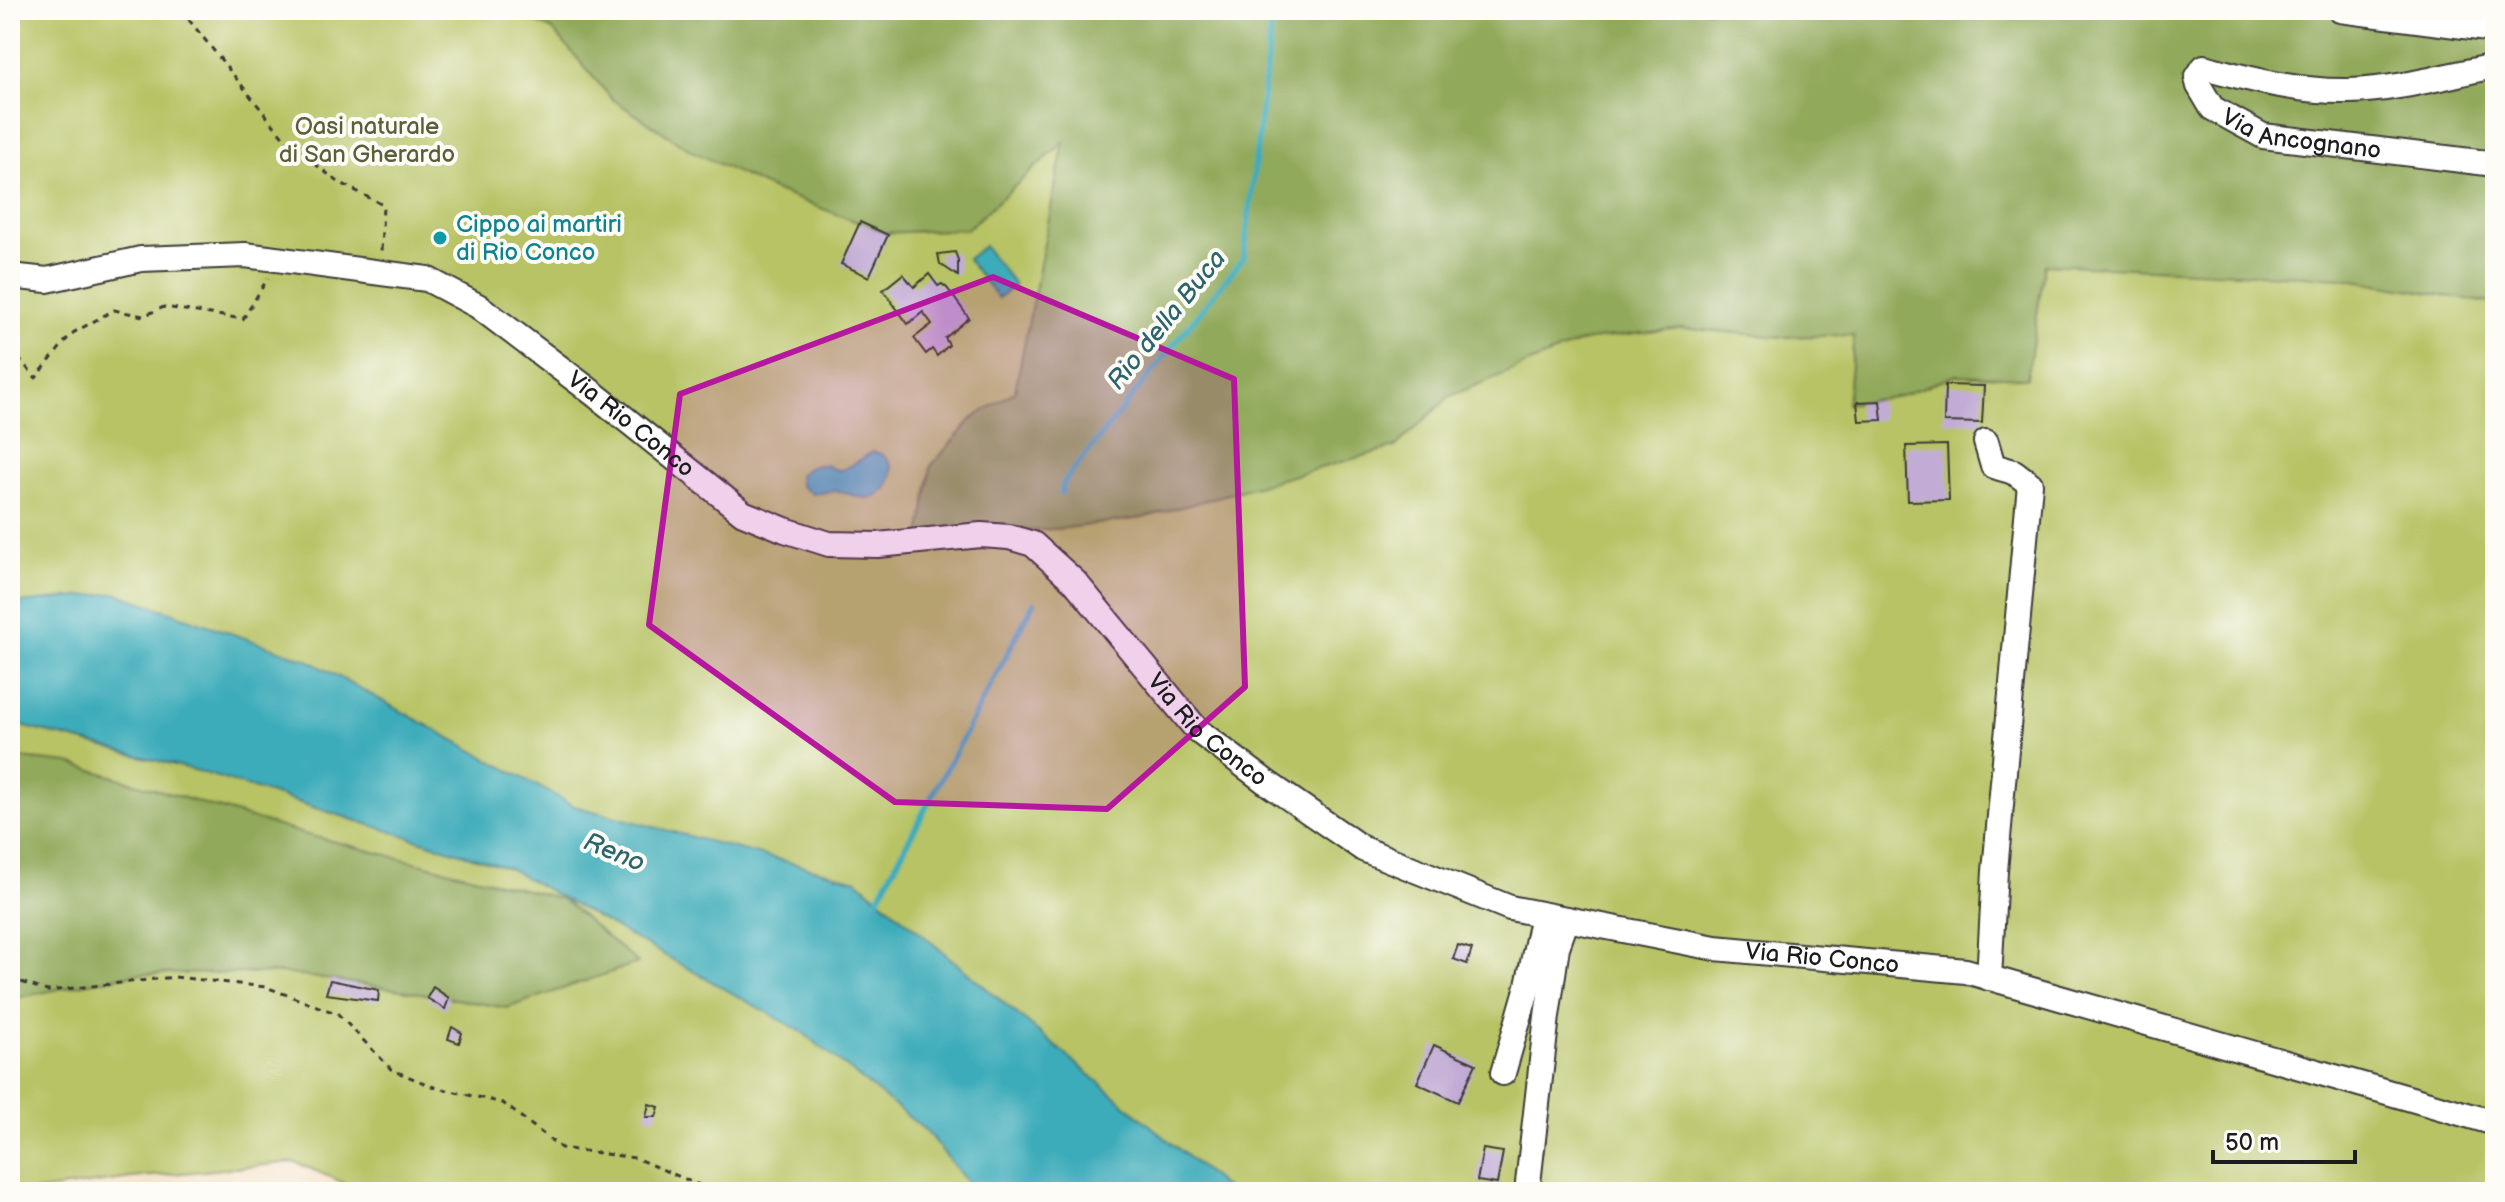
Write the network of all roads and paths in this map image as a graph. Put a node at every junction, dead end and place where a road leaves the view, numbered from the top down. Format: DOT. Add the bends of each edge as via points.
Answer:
graph roads {
  1 [pos="181,10"];
  2 [pos="2340,10"];
  3 [pos="2495,30"];
  4 [pos="2495,66"];
  5 [pos="2495,164"];
  6 [pos="276,259"];
  7 [pos="379,273"];
  8 [pos="10,276"];
  9 [pos="10,349"];
  10 [pos="1986,442"];
  11 [pos="1543,915"];
  12 [pos="1567,919"];
  13 [pos="10,978"];
  14 [pos="1989,978"];
  15 [pos="1503,1073"];
  16 [pos="2495,1123"];
  17 [pos="716,1192"];
  18 [pos="1527,1192"];
  1 -- 7 [label="path" via="289,144 337,181 383,205"];
  2 -- 3 [label="street"];
  4 -- 5 [label="street, Via Ancognano" via="2349,91 2273,85 2204,67 2197,78 2212,108 2263,136"];
  6 -- 7 [label="street, Via Rio Conco"];
  6 -- 8 [label="street, Via Rio Conco" via="141,259 47,280"];
  6 -- 9 [label="path" via="243,319 164,307 143,316 114,310 71,334 36,378"];
  7 -- 11 [label="street, Via Rio Conco" via="427,279 478,306 743,513 829,544 981,535 1033,544 1075,582 1198,731 1266,782 1363,849 1510,908"];
  10 -- 14 [label="street" via="1993,466 2030,484"];
  11 -- 12 [label="street, Via Rio Conco"];
  11 -- 15 [label="street"];
  12 -- 14 [label="street, Via Rio Conco" via="1715,948 1966,971"];
  12 -- 18 [label="street" via="1557,947"];
  13 -- 17 [label="path" via="47,991 175,977 266,987 338,1014 392,1070 434,1087 503,1103 561,1148 635,1158"];
  14 -- 16 [label="street, Via Rio Conco"];
}
